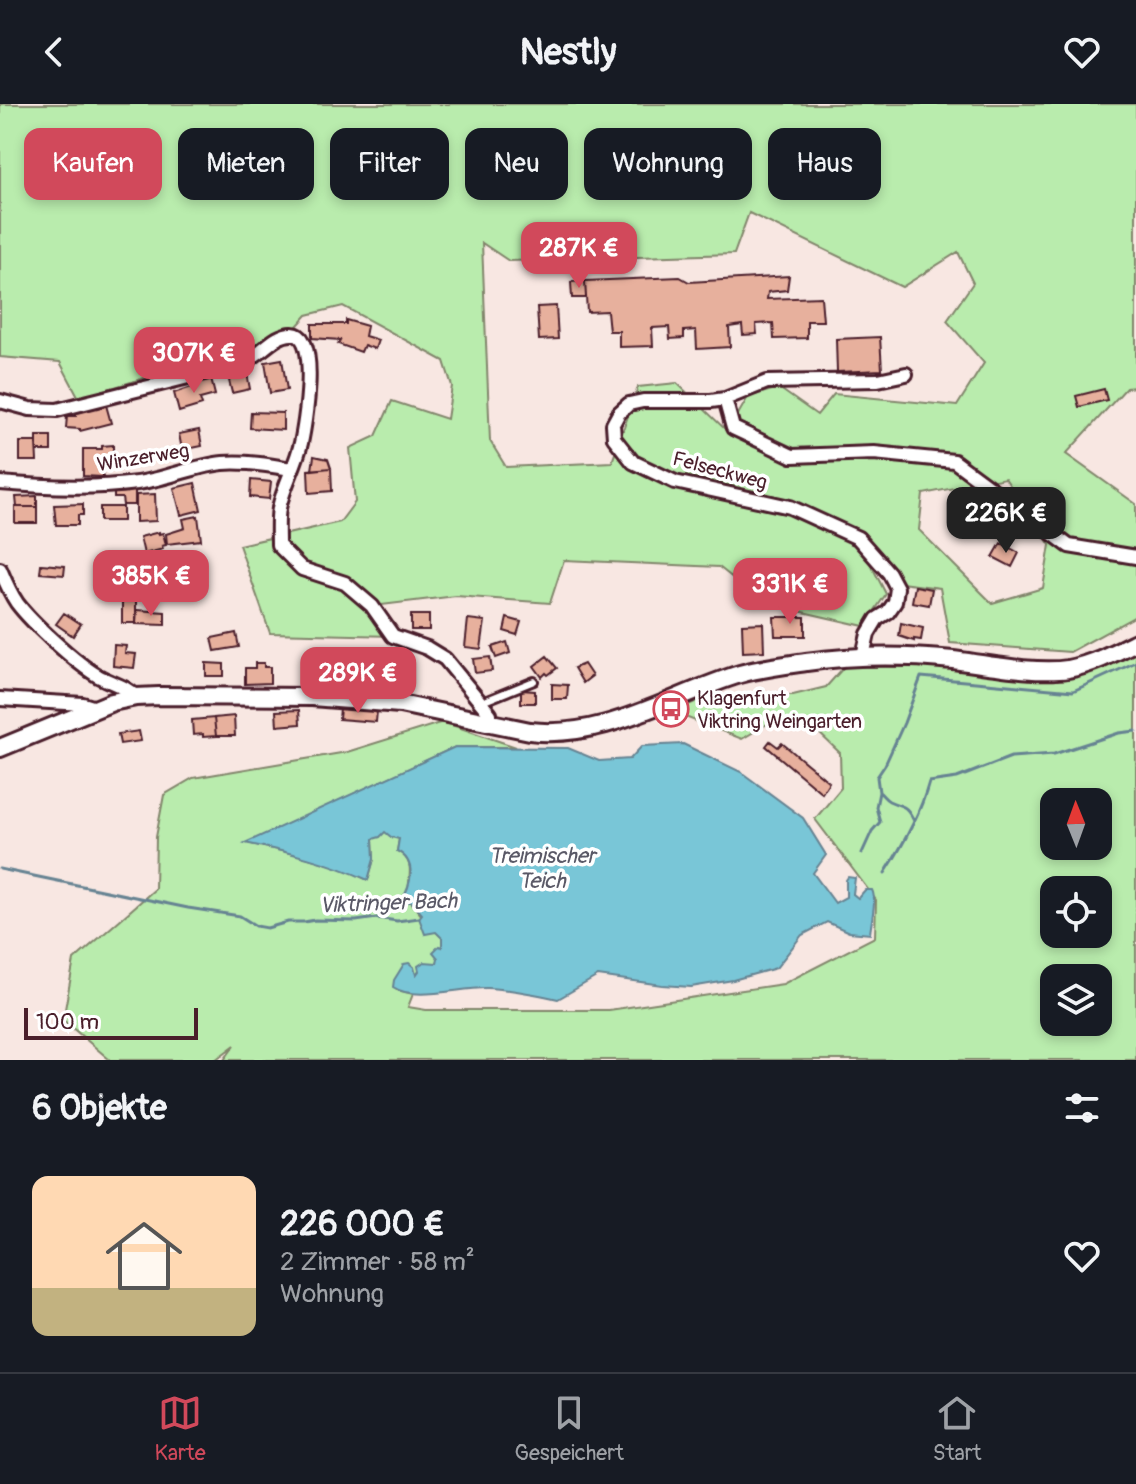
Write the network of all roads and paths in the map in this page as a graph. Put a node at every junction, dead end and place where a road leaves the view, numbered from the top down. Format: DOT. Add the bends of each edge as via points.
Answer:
graph roads {
  1 [pos="906,374"];
  2 [pos="725,399"];
  3 [pos="0,401"];
  4 [pos="291,469"];
  5 [pos="0,483"];
  6 [pos="1136,557"];
  7 [pos="0,569"];
  8 [pos="1136,642"];
  9 [pos="863,656"];
  10 [pos="534,681"];
  11 [pos="136,697"];
  12 [pos="0,699"];
  13 [pos="479,703"];
  14 [pos="96,708"];
  15 [pos="487,721"];
  16 [pos="0,748"];
  1 -- 2 [label="street, Felseckweg" via="878,380 767,382"];
  2 -- 6 [label="street" via="733,428 792,456 874,453 954,461 1069,546"];
  2 -- 9 [label="street, Felseckweg" via="629,404 613,424 614,438 633,462 675,482 790,507 858,538 897,588 895,602 868,634"];
  3 -- 4 [label="street" via="57,410 228,367 291,333 307,348 307,400"];
  4 -- 5 [label="street, Winzerweg" via="220,463 112,485"];
  4 -- 13 [label="street" via="279,510 278,545 302,569 345,583 372,606 393,636 445,659"];
  7 -- 11 [label="street" via="30,617 79,662"];
  8 -- 9 [label="main road" via="1097,662 1065,670"];
  9 -- 15 [label="main road" via="741,674 624,719 572,732 550,734"];
  10 -- 13 [label="lane"];
  11 -- 14 [label="main road"];
  11 -- 15 [label="main road" via="312,697 400,704"];
  12 -- 14 [label="street"];
  13 -- 15 [label="street" via="490,714"];
  14 -- 16 [label="main road"];
}
